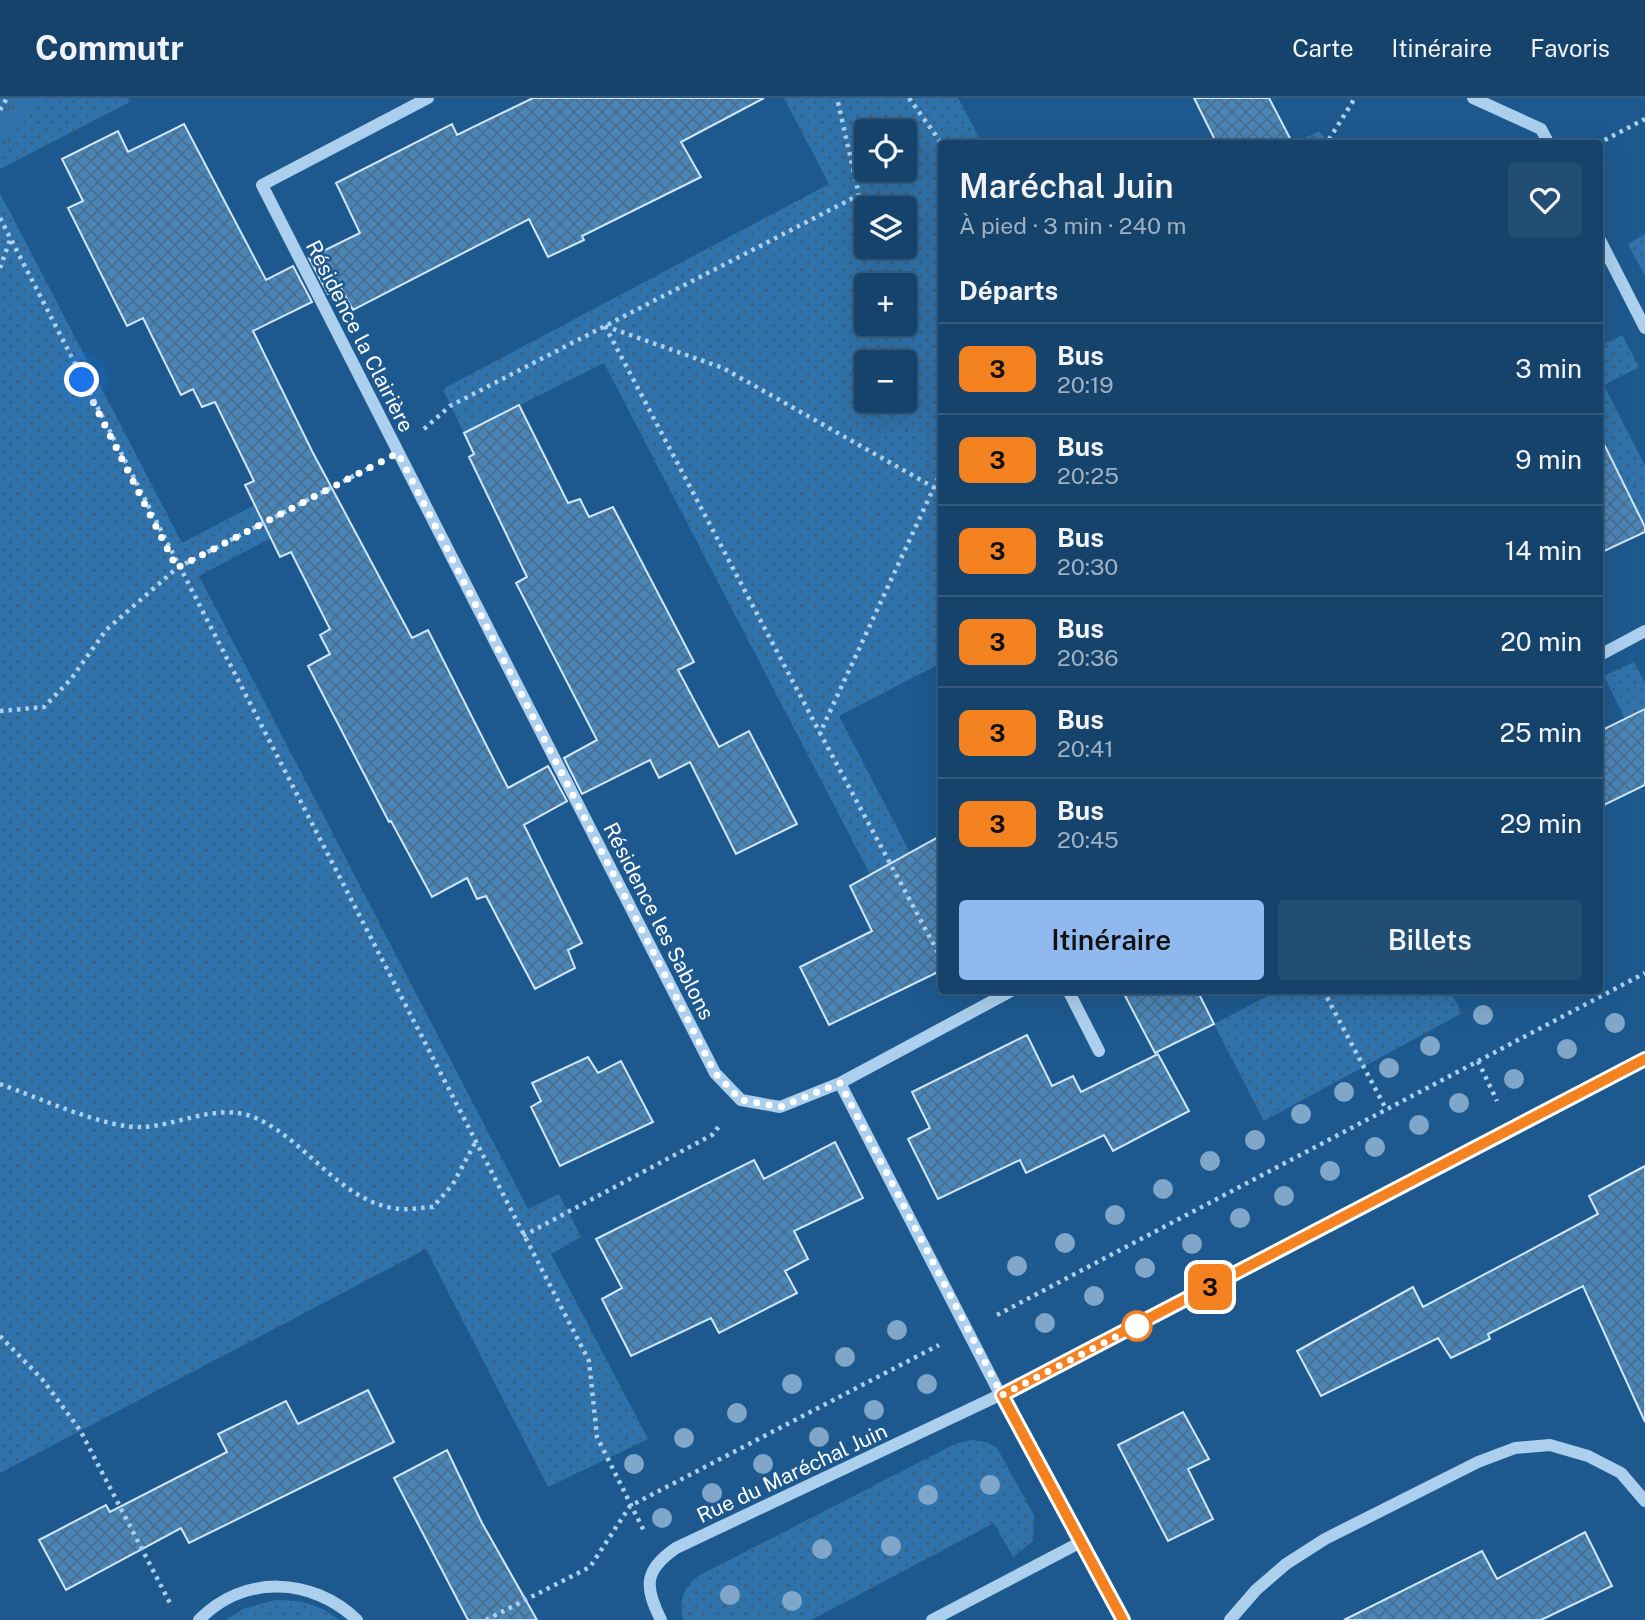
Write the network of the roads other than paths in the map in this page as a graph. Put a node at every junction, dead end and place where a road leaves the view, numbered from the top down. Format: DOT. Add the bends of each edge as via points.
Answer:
graph roads {
  1 [pos="1473,98"];
  2 [pos="421,100"];
  3 [pos="1547,140"];
  4 [pos="1603,246"];
  5 [pos="1645,328"];
  6 [pos="1645,631"];
  7 [pos="1603,653"];
  8 [pos="504,661"];
  9 [pos="1006,994"];
  10 [pos="1070,994"];
  11 [pos="1099,1051"];
  12 [pos="1645,1059"];
  13 [pos="840,1083"];
  14 [pos="1002,1395"];
  15 [pos="1645,1501"];
  16 [pos="1079,1543"];
  17 [pos="199,1620"];
  18 [pos="357,1620"];
  19 [pos="661,1620"];
  20 [pos="932,1620"];
  21 [pos="1123,1620"];
  22 [pos="1230,1620"];
  1 -- 3 [label="street" via="1541,129"];
  2 -- 8 [label="street, Résidence la Clairière" via="262,186"];
  4 -- 5 [label="street"];
  6 -- 7 [label="street"];
  8 -- 13 [label="street, Résidence les Sablons" via="715,1073 741,1100 780,1107"];
  9 -- 13 [label="street"];
  10 -- 11 [label="street"];
  12 -- 14 [label="street, Rue du Maréchal Juin"];
  13 -- 14 [label="street"];
  14 -- 16 [label="street"];
  14 -- 19 [label="street, Rue du Maréchal Juin" via="676,1548 650,1573 649,1590"];
  15 -- 22 [label="street" via="1621,1474 1587,1456 1550,1446 1515,1448 1325,1539 1286,1564"];
  16 -- 20 [label="street"];
  16 -- 21 [label="street"];
  17 -- 18 [label="street" via="233,1595 289,1586 325,1596"];
}
